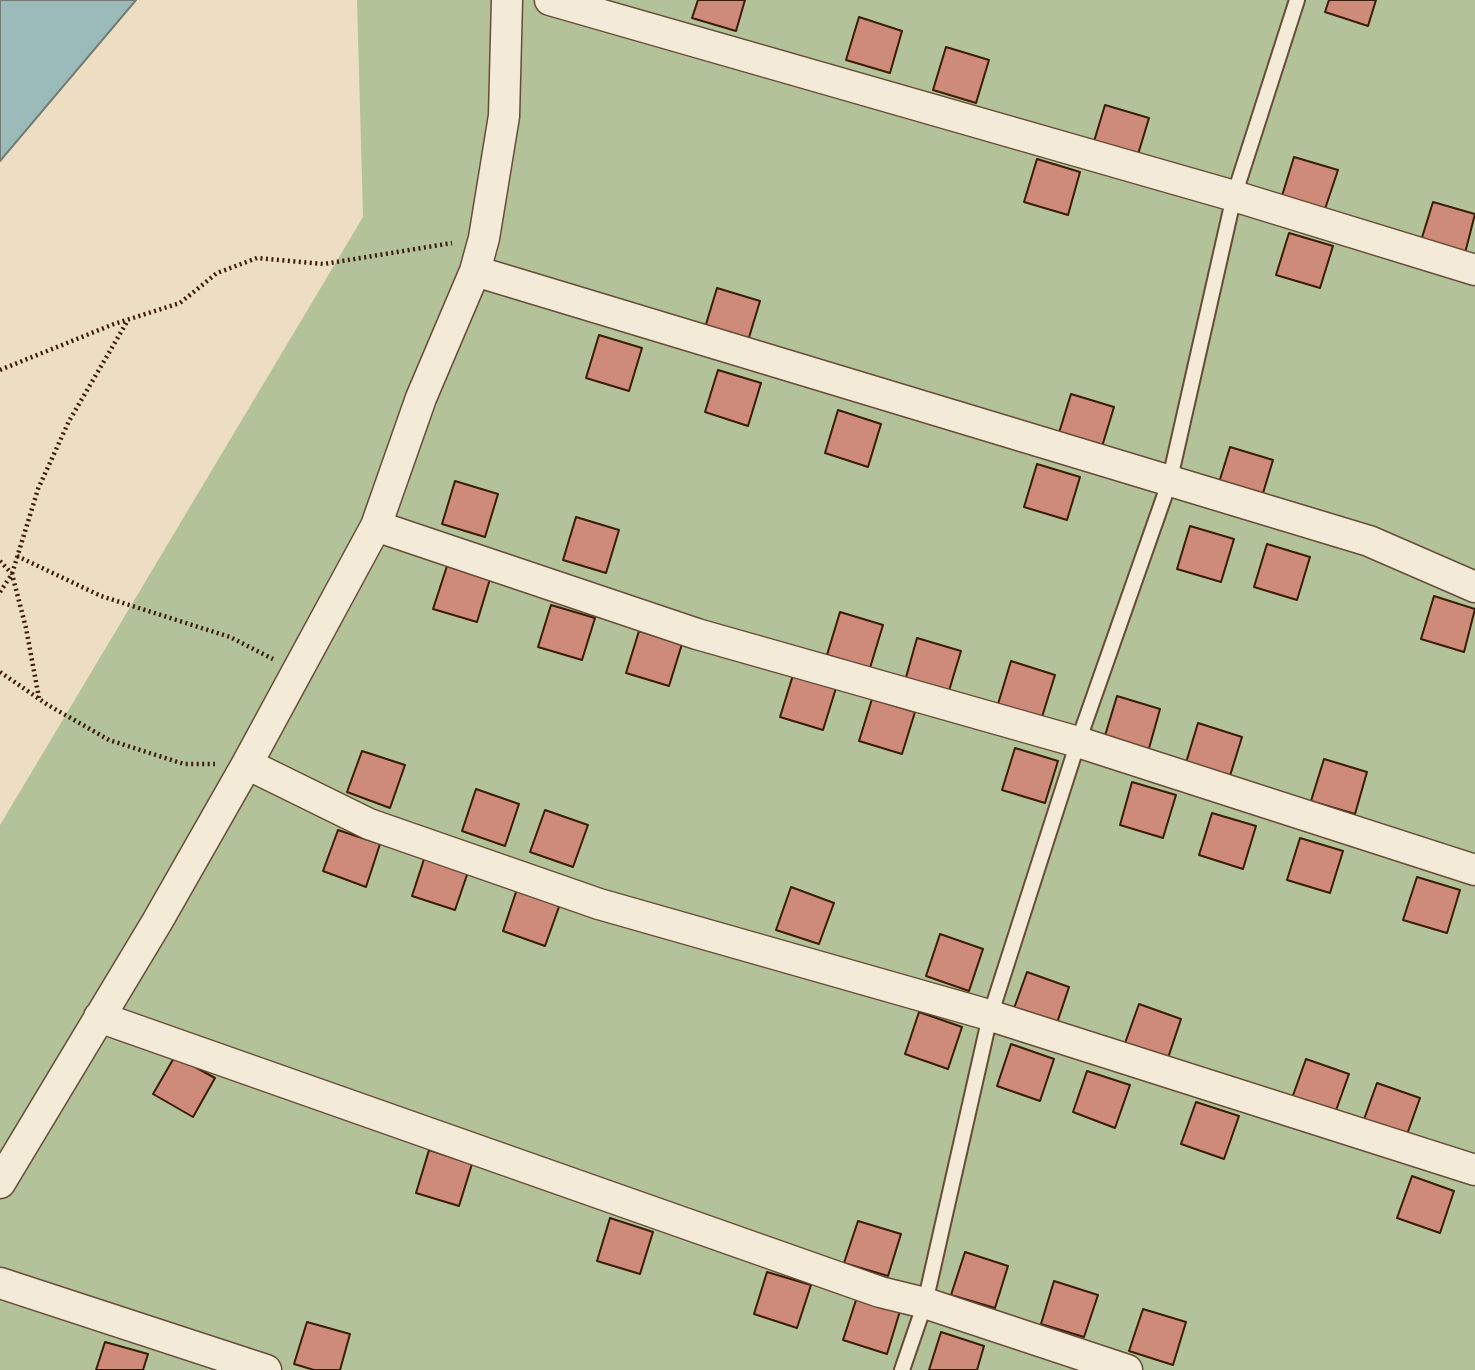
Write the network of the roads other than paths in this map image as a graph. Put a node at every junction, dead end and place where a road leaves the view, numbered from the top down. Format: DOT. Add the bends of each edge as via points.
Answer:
graph roads {
  1 [pos="507,0"];
  2 [pos="550,0"];
  3 [pos="1297,0"];
  4 [pos="1234,196"];
  5 [pos="1475,270"];
  6 [pos="475,271"];
  7 [pos="1169,483"];
  8 [pos="376,526"];
  9 [pos="1475,587"];
  10 [pos="1078,743"];
  11 [pos="247,764"];
  12 [pos="1475,870"];
  13 [pos="990,1016"];
  14 [pos="99,1017"];
  15 [pos="1475,1170"];
  16 [pos="0,1183"];
  17 [pos="0,1283"];
  18 [pos="925,1303"];
  19 [pos="266,1370"];
  20 [pos="902,1370"];
  21 [pos="1127,1370"];
  1 -- 6 [label="street" via="504,116"];
  2 -- 4 [label="street"];
  3 -- 4 [label="lane"];
  4 -- 5 [label="street"];
  4 -- 7 [label="lane"];
  6 -- 7 [label="street"];
  6 -- 8 [label="street" via="421,398"];
  7 -- 9 [label="street" via="1369,541"];
  7 -- 10 [label="lane"];
  8 -- 10 [label="street" via="697,634"];
  8 -- 11 [label="street"];
  10 -- 12 [label="street"];
  10 -- 13 [label="lane"];
  11 -- 13 [label="street" via="369,824 599,904"];
  11 -- 14 [label="street"];
  13 -- 15 [label="street"];
  13 -- 18 [label="lane"];
  14 -- 16 [label="street"];
  14 -- 18 [label="street" via="880,1292"];
  17 -- 19 [label="street"];
  18 -- 20 [label="lane"];
  18 -- 21 [label="street"];
}
